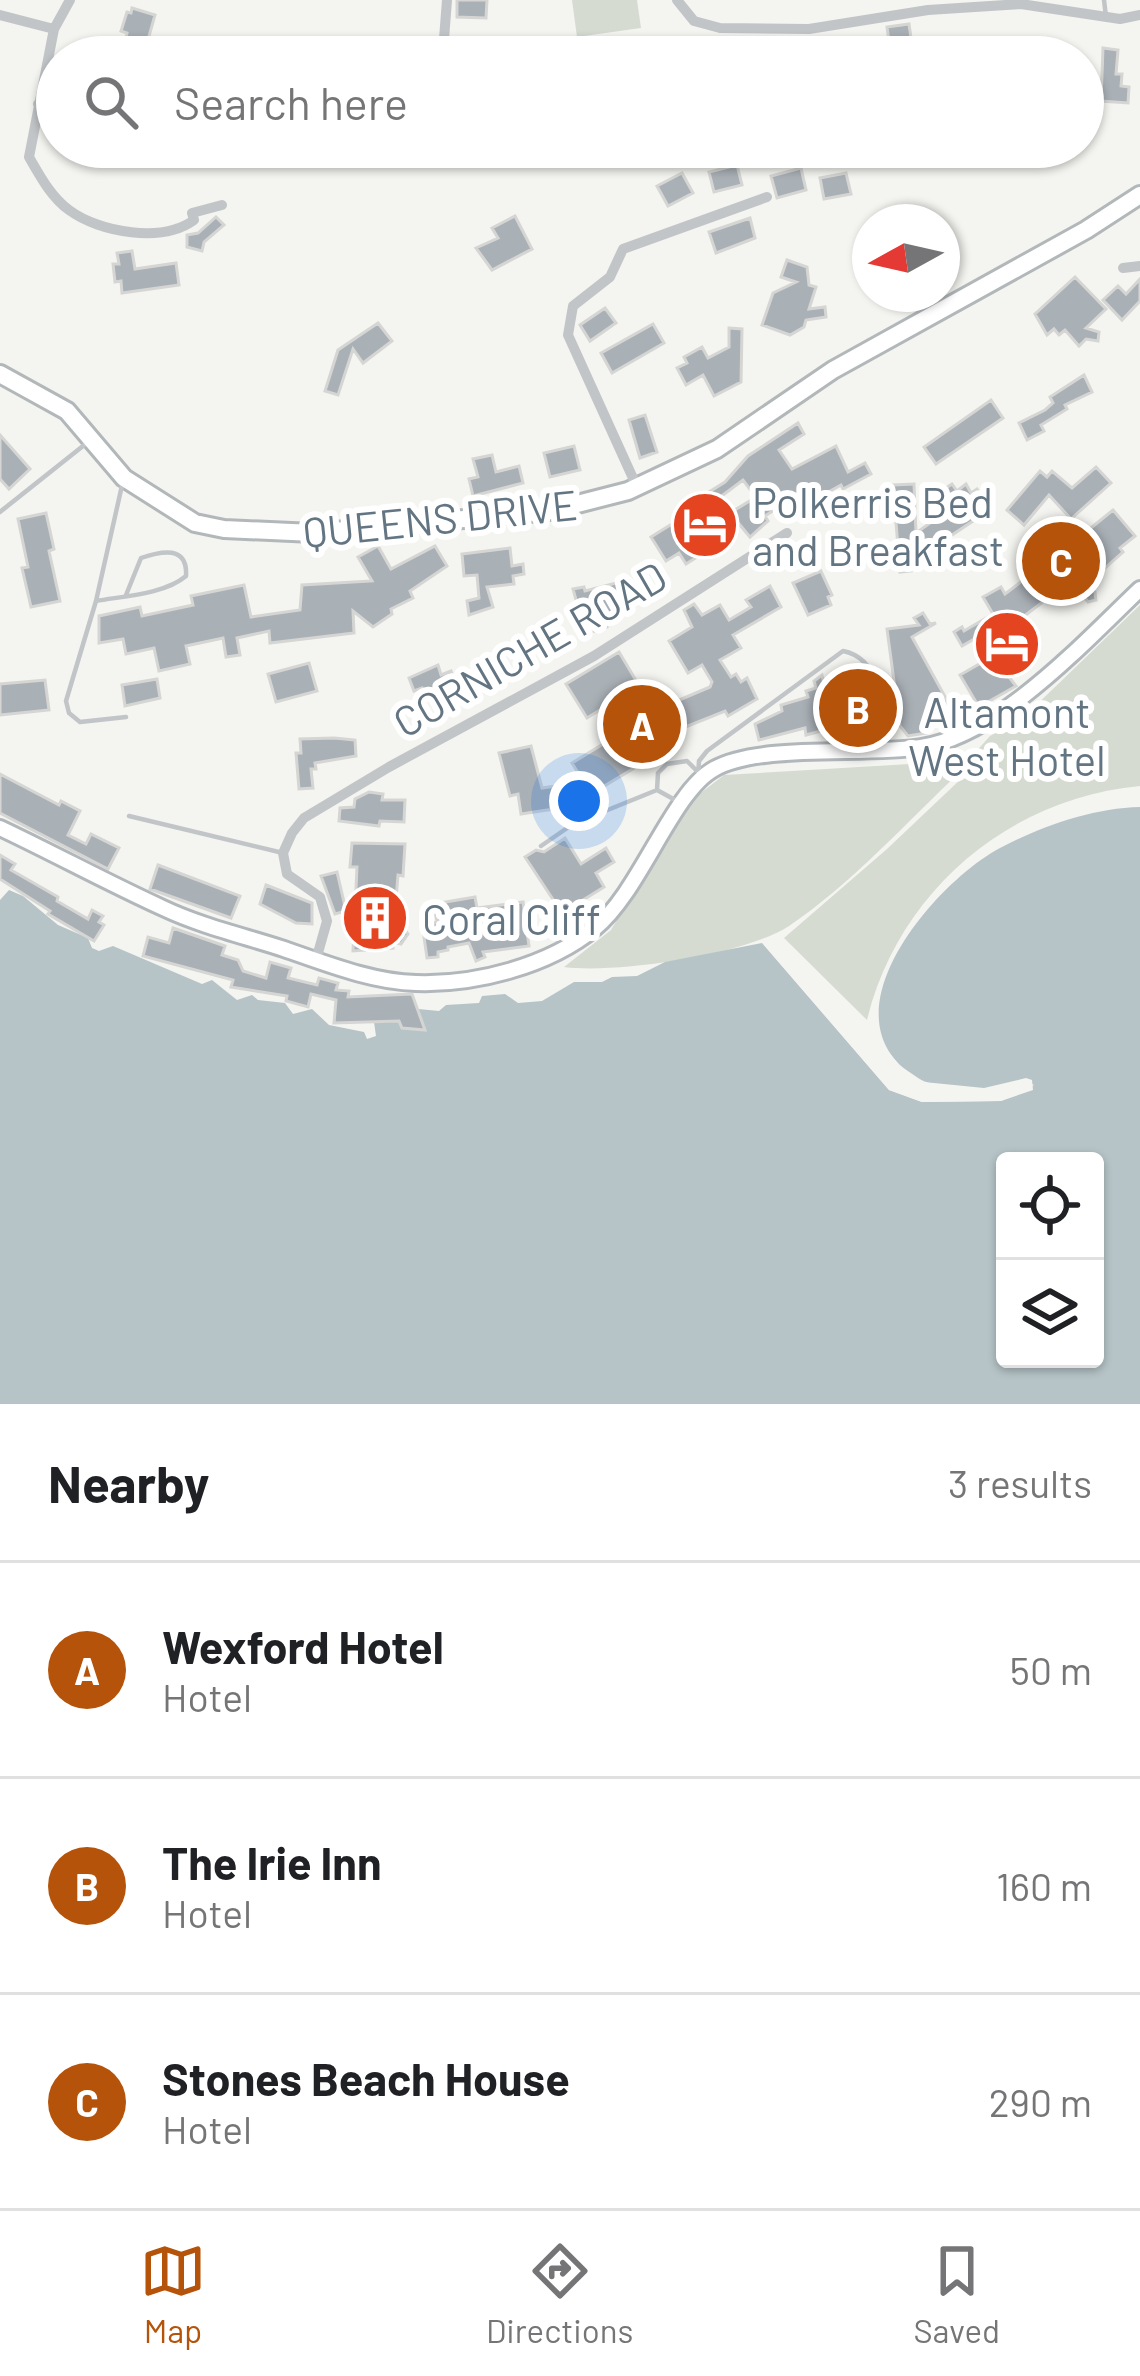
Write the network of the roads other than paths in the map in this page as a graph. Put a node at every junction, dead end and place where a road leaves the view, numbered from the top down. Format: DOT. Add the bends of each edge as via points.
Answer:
graph roads {
  1 [pos="70,0"];
  2 [pos="447,0"];
  3 [pos="677,0"];
  4 [pos="1104,0"];
  5 [pos="0,15"];
  6 [pos="1140,15"];
  7 [pos="1106,17"];
  8 [pos="54,29"];
  9 [pos="53,36"];
  10 [pos="444,36"];
  11 [pos="36,116"];
  12 [pos="1140,195"];
  13 [pos="766,197"];
  14 [pos="222,205"];
  15 [pos="1140,266"];
  16 [pos="1123,268"];
  17 [pos="0,374"];
  18 [pos="92,438"];
  19 [pos="124,478"];
  20 [pos="637,487"];
  21 [pos="0,512"];
  22 [pos="787,533"];
  23 [pos="1140,590"];
  24 [pos="126,596"];
  25 [pos="96,601"];
  26 [pos="126,717"];
  27 [pos="886,751"];
  28 [pos="698,776"];
  29 [pos="657,790"];
  30 [pos="681,805"];
  31 [pos="129,816"];
  32 [pos="0,828"];
  33 [pos="542,847"];
  34 [pos="284,853"];
  35 [pos="316,960"];
  1 -- 8 [label="street"];
  2 -- 10 [label="street"];
  3 -- 7 [label="street" via="694,21 720,28 809,29 1021,4"];
  4 -- 7 [label="lane"];
  5 -- 8 [label="street"];
  6 -- 7 [label="street"];
  8 -- 9 [label="street"];
  11 -- 14 [label="street" via="29,157 69,211 152,233 180,230 194,220 192,212"];
  12 -- 20 [label="main road, QUEENS DRIVE" via="833,370 717,449"];
  13 -- 20 [label="street" via="623,249 610,277 573,306 568,335"];
  15 -- 16 [label="street"];
  17 -- 18 [label="main road, QUEENS DRIVE" via="67,411"];
  18 -- 19 [label="main road, QUEENS DRIVE"];
  18 -- 21 [label="lane"];
  19 -- 20 [label="main road, QUEENS DRIVE" via="195,523 284,533 550,511"];
  19 -- 25 [label="lane"];
  22 -- 34 [label="street, CORNICHE ROAD" via="594,656 304,818"];
  23 -- 27 [label="main road" via="975,728"];
  24 -- 24 [label="lane" via="179,582 185,561 167,551 141,558"];
  24 -- 25 [label="lane"];
  25 -- 26 [label="lane" via="69,713 80,722"];
  27 -- 28 [label="main road" via="746,759"];
  27 -- 28 [label="lane" via="876,681 865,661 843,651 706,751"];
  28 -- 29 [label="lane" via="687,761 668,764"];
  28 -- 30 [label="main road"];
  29 -- 30 [label="lane"];
  29 -- 33 [label="lane" via="573,824"];
  30 -- 35 [label="main road" via="616,908 569,947 502,973 418,983"];
  31 -- 34 [label="lane"];
  32 -- 35 [label="main road" via="168,910"];
  34 -- 35 [label="street" via="287,874 320,897 327,921"];
}
